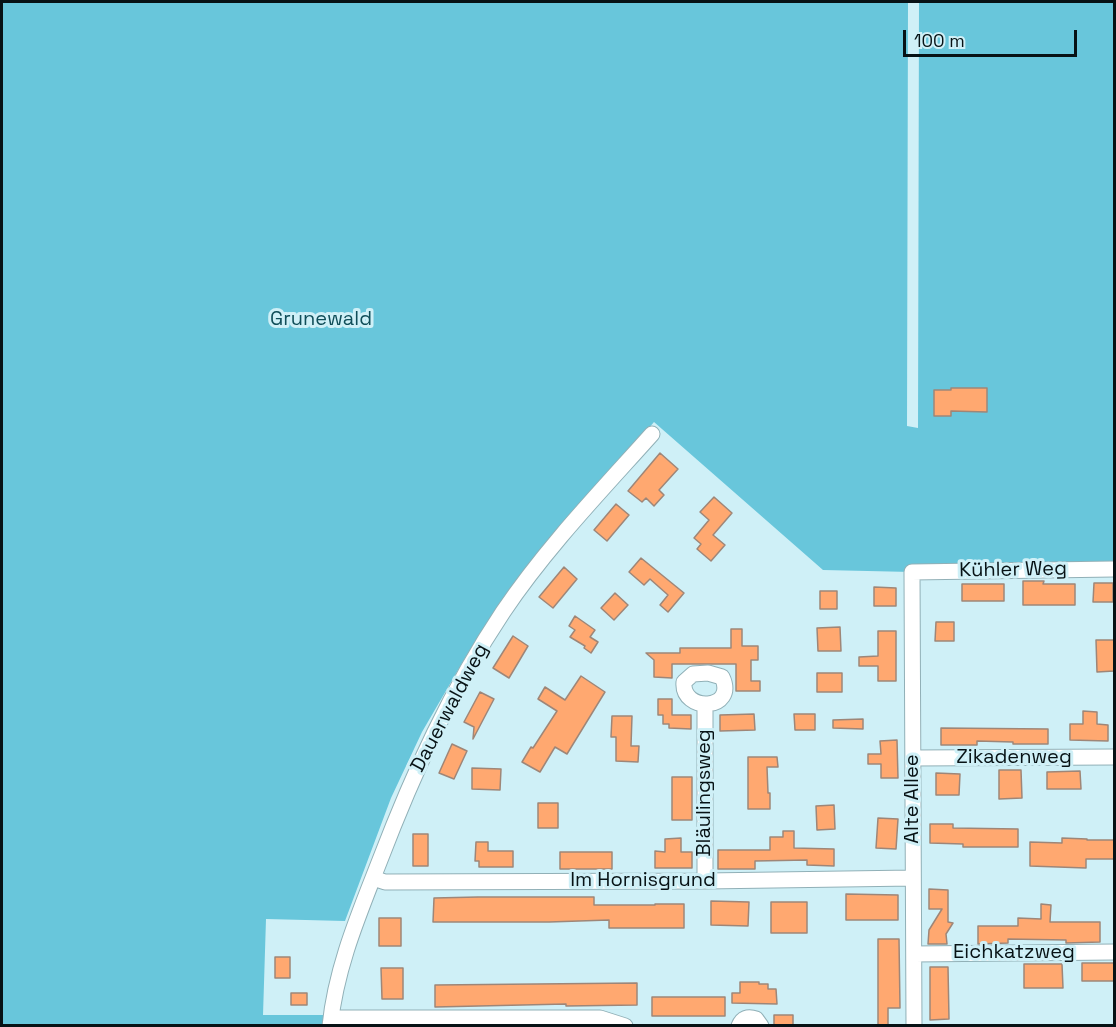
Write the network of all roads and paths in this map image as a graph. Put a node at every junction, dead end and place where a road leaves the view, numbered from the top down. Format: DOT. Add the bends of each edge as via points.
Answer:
graph roads {
  1 [pos="651,434"];
  2 [pos="1114,569"];
  3 [pos="912,572"];
  4 [pos="705,704"];
  5 [pos="1114,757"];
  6 [pos="913,758"];
  7 [pos="373,878"];
  8 [pos="913,878"];
  9 [pos="705,881"];
  10 [pos="1114,952"];
  11 [pos="914,954"];
  12 [pos="331,1022"];
  13 [pos="626,1026"];
  14 [pos="739,1026"];
  15 [pos="761,1026"];
  16 [pos="914,1026"];
  1 -- 7 [label="street, Dauerwaldweg" via="561,537 478,651 421,760"];
  2 -- 3 [label="street, Kühler Weg"];
  3 -- 6 [label="street, Alte Allee"];
  4 -- 9 [label="street, Bläulingsweg"];
  5 -- 6 [label="street, Zikadenweg"];
  6 -- 8 [label="street, Alte Allee"];
  7 -- 9 [label="street, Im Hornisgrund" via="384,882"];
  7 -- 12 [label="street, Dauerwaldweg" via="341,968"];
  8 -- 9 [label="street, Im Hornisgrund"];
  8 -- 11 [label="street, Alte Allee"];
  10 -- 11 [label="street, Eichkatzweg"];
  11 -- 16 [label="street, Alte Allee"];
  12 -- 13 [label="street" via="600,1018"];
  14 -- 15 [label="street" via="748,1017"];
}
